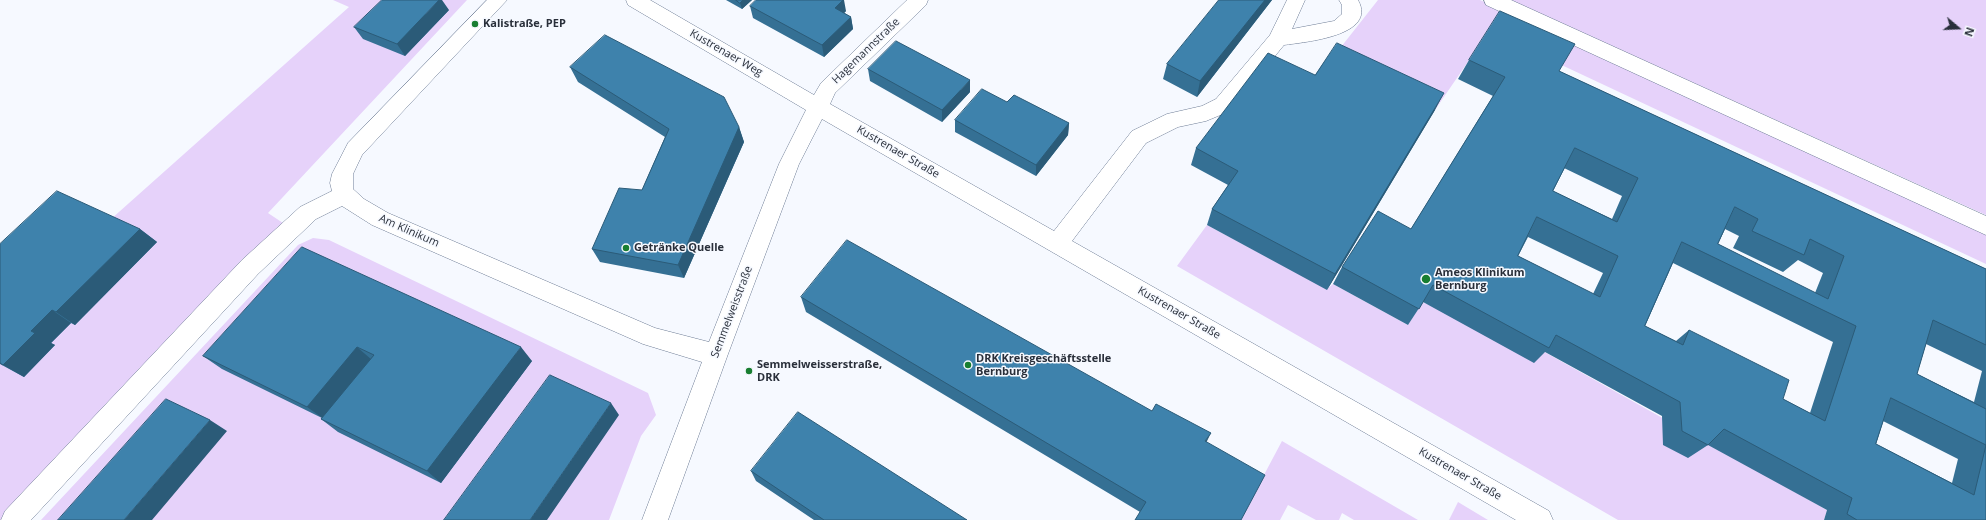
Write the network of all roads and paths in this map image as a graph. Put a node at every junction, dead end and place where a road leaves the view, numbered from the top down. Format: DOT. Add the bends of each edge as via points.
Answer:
graph roads {
  1 [pos="498,0"];
  2 [pos="635,0"];
  3 [pos="919,0"];
  4 [pos="1296,0"];
  5 [pos="1493,0"];
  6 [pos="1352,1"];
  7 [pos="1278,39"];
  8 [pos="818,107"];
  9 [pos="345,195"];
  10 [pos="1986,226"];
  11 [pos="1058,243"];
  12 [pos="716,354"];
  13 [pos="14,520"];
  14 [pos="655,520"];
  15 [pos="1540,520"];
  1 -- 9 [label="street" via="355,149 344,165 339,181"];
  2 -- 8 [label="street, Kustrenaer Weg"];
  3 -- 8 [label="street, Hagemannstraße" via="828,88"];
  4 -- 7 [label="street"];
  5 -- 10 [label="street"];
  6 -- 7 [label="street" via="1352,17 1340,26"];
  7 -- 11 [label="street" via="1224,105 1206,113 1174,120 1139,137"];
  8 -- 11 [label="street, Kustrenaer Straße"];
  8 -- 12 [label="street, Semmelweisstraße" via="789,164"];
  9 -- 12 [label="street, Am Klinikum" via="359,208 380,219 651,337"];
  9 -- 13 [label="street" via="308,213 250,267"];
  11 -- 15 [label="street, Kustrenaer Straße"];
  12 -- 14 [label="street, Semmelweisstraße"];
}
